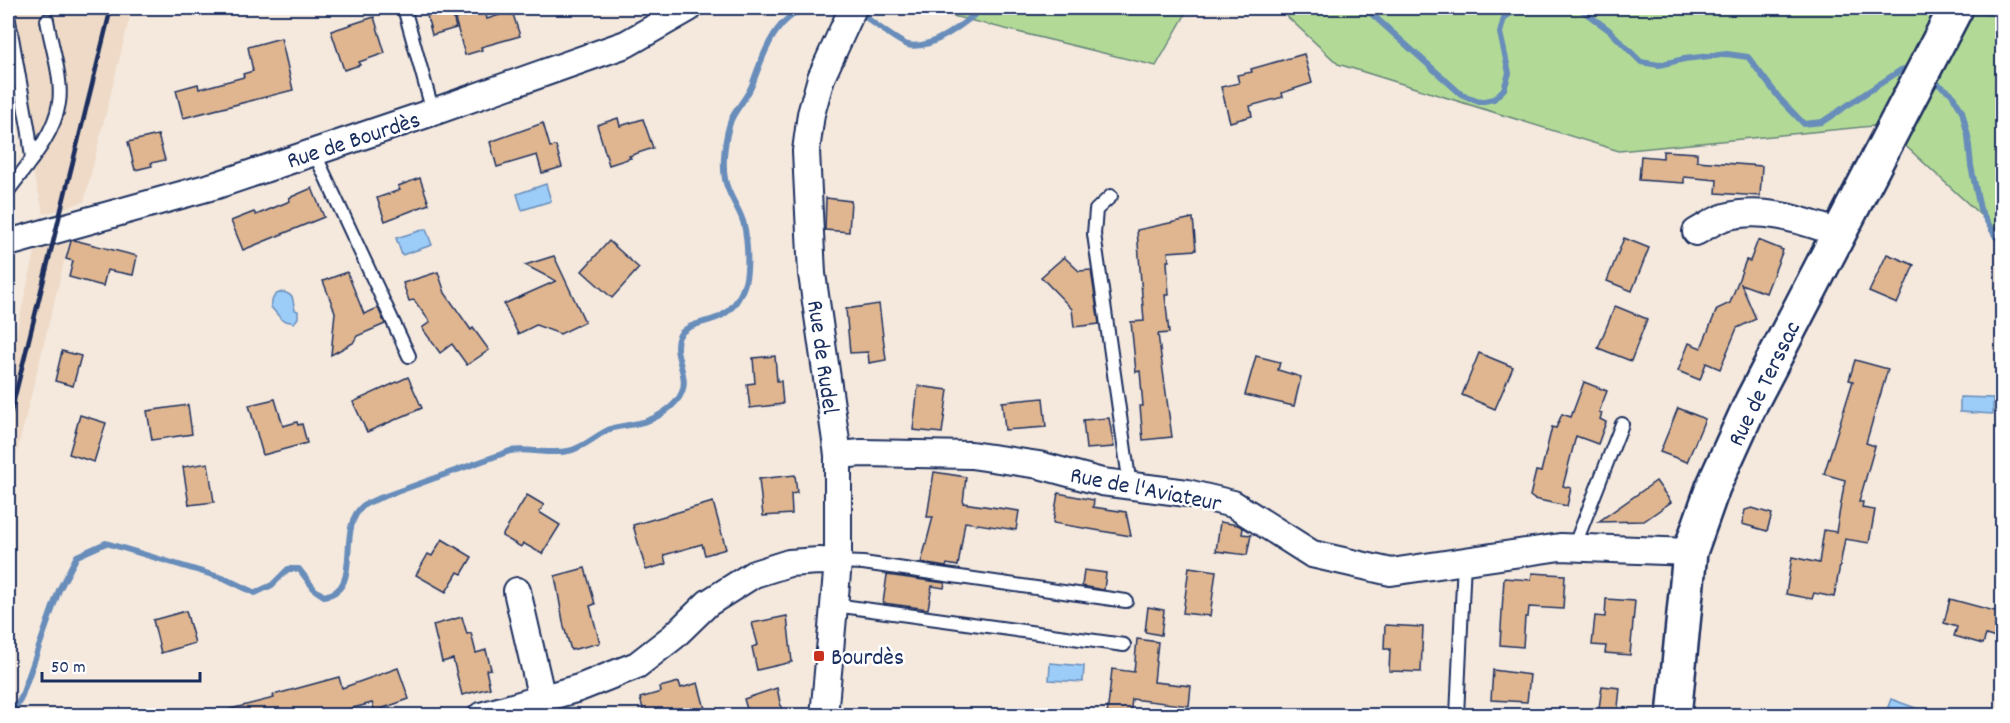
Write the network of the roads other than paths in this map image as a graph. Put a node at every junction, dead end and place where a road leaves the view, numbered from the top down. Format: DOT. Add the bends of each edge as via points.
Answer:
graph roads {
  1 [pos="404,8"];
  2 [pos="689,8"];
  3 [pos="1956,8"];
  4 [pos="8,15"];
  5 [pos="849,16"];
  6 [pos="46,20"];
  7 [pos="433,112"];
  8 [pos="314,152"];
  9 [pos="32,159"];
  10 [pos="8,191"];
  11 [pos="1112,196"];
  12 [pos="1696,232"];
  13 [pos="1839,233"];
  14 [pos="8,243"];
  15 [pos="409,356"];
  16 [pos="1622,424"];
  17 [pos="838,455"];
  18 [pos="1130,486"];
  19 [pos="1574,547"];
  20 [pos="1690,552"];
  21 [pos="1464,560"];
  22 [pos="838,562"];
  23 [pos="517,591"];
  24 [pos="1126,601"];
  25 [pos="835,605"];
  26 [pos="1124,645"];
  27 [pos="542,699"];
  28 [pos="481,716"];
  29 [pos="824,716"];
  30 [pos="1457,716"];
  31 [pos="1674,716"];
  1 -- 7 [label="lane"];
  2 -- 7 [label="street, Rue de Bourdès" via="626,44"];
  3 -- 13 [label="street, Rue de Terssac"];
  4 -- 9 [label="lane"];
  5 -- 17 [label="street, Rue de Rudel" via="821,78 806,151 812,274"];
  6 -- 9 [label="lane" via="60,87 59,104"];
  7 -- 8 [label="street, Rue de Bourdès"];
  8 -- 14 [label="street, Rue de Bourdès" via="218,185"];
  8 -- 15 [label="lane"];
  9 -- 10 [label="lane"];
  11 -- 18 [label="lane" via="1096,210 1094,234"];
  12 -- 13 [label="street" via="1722,217 1748,212 1792,218"];
  13 -- 20 [label="street, Rue de Terssac" via="1752,400 1713,487"];
  16 -- 19 [label="lane"];
  17 -- 18 [label="street, Rue de l'Aviateur" via="972,455 1039,465"];
  17 -- 22 [label="street, Rue de Rudel"];
  18 -- 21 [label="street, Rue de l'Aviateur" via="1233,504 1323,557 1391,572"];
  19 -- 20 [label="street, Rue de l'Aviateur"];
  19 -- 21 [label="street, Rue de l'Aviateur"];
  20 -- 31 [label="street, Rue de Terssac"];
  21 -- 30 [label="lane"];
  22 -- 24 [label="lane"];
  22 -- 25 [label="street, Rue de Rudel"];
  22 -- 27 [label="street" via="789,563 754,574 708,603 637,665"];
  23 -- 27 [label="street"];
  25 -- 26 [label="lane"];
  25 -- 29 [label="street, Rue de Rudel"];
  27 -- 28 [label="street"];
}
